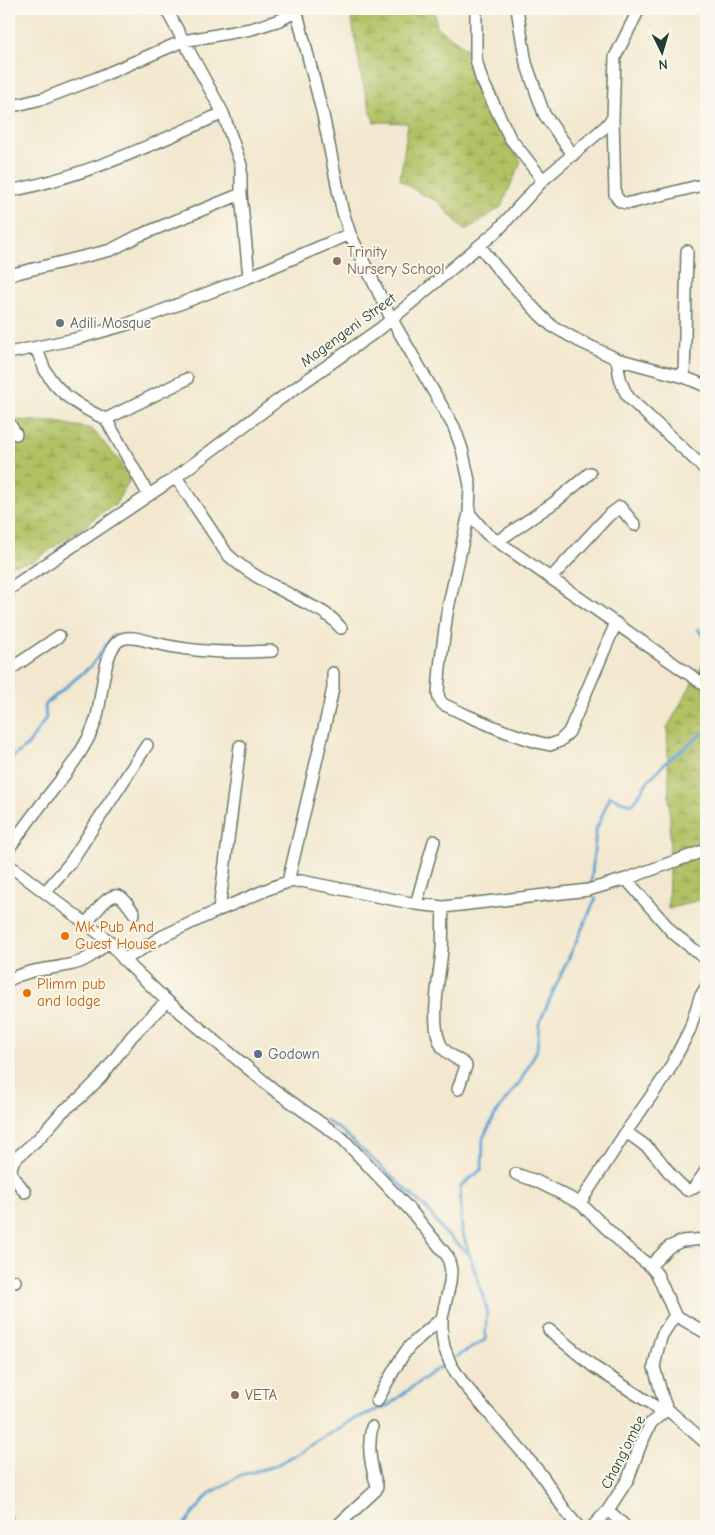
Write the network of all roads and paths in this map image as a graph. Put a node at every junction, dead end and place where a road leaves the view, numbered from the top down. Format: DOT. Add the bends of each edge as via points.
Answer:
graph roads {
  1 [pos="166,9"];
  2 [pos="476,9"];
  3 [pos="517,9"];
  4 [pos="639,9"];
  5 [pos="296,10"];
  6 [pos="183,41"];
  7 [pos="9,107"];
  8 [pos="223,113"];
  9 [pos="613,118"];
  10 [pos="572,155"];
  11 [pos="543,180"];
  12 [pos="706,184"];
  13 [pos="9,191"];
  14 [pos="241,194"];
  15 [pos="350,234"];
  16 [pos="480,246"];
  17 [pos="687,251"];
  18 [pos="9,275"];
  19 [pos="248,277"];
  20 [pos="391,318"];
  21 [pos="36,348"];
  22 [pos="9,353"];
  23 [pos="617,358"];
  24 [pos="684,377"];
  25 [pos="186,379"];
  26 [pos="706,386"];
  27 [pos="106,418"];
  28 [pos="9,423"];
  29 [pos="16,434"];
  30 [pos="706,470"];
  31 [pos="590,473"];
  32 [pos="176,477"];
  33 [pos="148,494"];
  34 [pos="469,513"];
  35 [pos="636,525"];
  36 [pos="498,541"];
  37 [pos="551,578"];
  38 [pos="9,590"];
  39 [pos="616,624"];
  40 [pos="341,628"];
  41 [pos="59,636"];
  42 [pos="272,651"];
  43 [pos="9,670"];
  44 [pos="334,673"];
  45 [pos="706,686"];
  46 [pos="147,745"];
  47 [pos="240,746"];
  48 [pos="434,841"];
  49 [pos="9,848"];
  50 [pos="706,850"];
  51 [pos="9,865"];
  52 [pos="626,879"];
  53 [pos="288,882"];
  54 [pos="45,892"];
  55 [pos="416,904"];
  56 [pos="443,907"];
  57 [pos="219,910"];
  58 [pos="134,913"];
  59 [pos="86,924"];
  60 [pos="109,941"];
  61 [pos="706,958"];
  62 [pos="124,960"];
  63 [pos="9,980"];
  64 [pos="706,987"];
  65 [pos="167,1001"];
  66 [pos="458,1089"];
  67 [pos="626,1132"];
  68 [pos="706,1171"];
  69 [pos="516,1174"];
  70 [pos="25,1192"];
  71 [pos="580,1203"];
  72 [pos="706,1239"];
  73 [pos="650,1266"];
  74 [pos="675,1315"];
  75 [pos="442,1318"];
  76 [pos="549,1330"];
  77 [pos="706,1333"];
  78 [pos="378,1401"];
  79 [pos="664,1412"];
  80 [pos="372,1427"];
  81 [pos="706,1443"];
  82 [pos="608,1510"];
  83 [pos="337,1526"];
  84 [pos="578,1526"];
  85 [pos="593,1526"];
  86 [pos="625,1526"];
  1 -- 6 [label="street"];
  2 -- 11 [label="street" via="476,59 481,78 510,138"];
  3 -- 10 [label="street" via="526,63 544,114"];
  4 -- 9 [label="street" via="615,57"];
  5 -- 6 [label="street" via="280,20 251,29"];
  5 -- 15 [label="street"];
  6 -- 7 [label="street" via="45,98"];
  6 -- 8 [label="street"];
  8 -- 13 [label="street" via="71,176"];
  8 -- 14 [label="street" via="241,165"];
  9 -- 10 [label="street, Magengeni Street"];
  9 -- 12 [label="street" via="615,194 618,201 630,203"];
  10 -- 11 [label="street, Magengeni Street"];
  11 -- 16 [label="street, Magengeni Street"];
  14 -- 18 [label="street" via="111,250"];
  14 -- 19 [label="street"];
  15 -- 19 [label="street"];
  15 -- 20 [label="street"];
  16 -- 20 [label="street, Magengeni Street"];
  16 -- 23 [label="street" via="552,326"];
  17 -- 24 [label="street"];
  19 -- 21 [label="street" via="125,325"];
  20 -- 32 [label="street, Magengeni Street"];
  20 -- 34 [label="street" via="454,427 470,484"];
  21 -- 22 [label="street"];
  21 -- 27 [label="street" via="46,371 62,392 88,411"];
  23 -- 24 [label="street"];
  23 -- 30 [label="street" via="620,380 629,398"];
  24 -- 26 [label="street"];
  25 -- 27 [label="street"];
  27 -- 33 [label="street"];
  28 -- 29 [label="street"];
  31 -- 36 [label="street"];
  32 -- 33 [label="street, Magengeni Street"];
  32 -- 40 [label="street" via="233,560 247,571 322,610"];
  33 -- 38 [label="street, Magengeni Street"];
  34 -- 36 [label="street" via="487,534"];
  34 -- 39 [label="street" via="448,613 438,693 443,704 537,742 550,745 560,741 569,732"];
  35 -- 37 [label="street" via="620,507"];
  36 -- 37 [label="street"];
  37 -- 39 [label="street"];
  39 -- 45 [label="street"];
  41 -- 43 [label="street"];
  42 -- 49 [label="street" via="214,653 179,649 134,638 114,644 105,669 96,720 89,736 75,761"];
  44 -- 53 [label="street" via="330,707"];
  46 -- 54 [label="street" via="70,863"];
  47 -- 57 [label="street"];
  48 -- 55 [label="street"];
  50 -- 52 [label="street"];
  51 -- 54 [label="street"];
  52 -- 56 [label="street" via="588,890"];
  52 -- 61 [label="street" via="673,933"];
  53 -- 55 [label="street" via="301,881"];
  53 -- 57 [label="street"];
  54 -- 59 [label="street"];
  55 -- 56 [label="street"];
  56 -- 66 [label="street" via="436,1032 442,1048 466,1066"];
  57 -- 62 [label="street" via="162,936"];
  58 -- 59 [label="street" via="116,895 98,907"];
  59 -- 60 [label="street"];
  60 -- 62 [label="street"];
  60 -- 63 [label="street" via="81,962 34,970"];
  62 -- 65 [label="street"];
  64 -- 67 [label="street" via="690,1029 668,1072"];
  65 -- 70 [label="street" via="132,1036 101,1077 14,1160 10,1168 12,1175"];
  65 -- 75 [label="street" via="273,1089 344,1139 410,1210 448,1256 450,1283"];
  67 -- 68 [label="street" via="657,1156 673,1179 687,1190 694,1188"];
  67 -- 71 [label="street"];
  69 -- 71 [label="street"];
  71 -- 73 [label="street"];
  72 -- 73 [label="street" via="682,1241"];
  73 -- 74 [label="street" via="658,1274"];
  74 -- 77 [label="street"];
  74 -- 79 [label="street" via="662,1334 654,1367"];
  75 -- 78 [label="street" via="402,1357"];
  75 -- 84 [label="street" via="443,1341 451,1365 552,1488"];
  76 -- 79 [label="street" via="594,1367"];
  79 -- 81 [label="street, Chang'ombe"];
  79 -- 82 [label="street, Chang'ombe" via="651,1423 628,1478"];
  80 -- 83 [label="street" via="369,1458 376,1490"];
  82 -- 85 [label="street, Chang'ombe"];
  82 -- 86 [label="street"];
}
